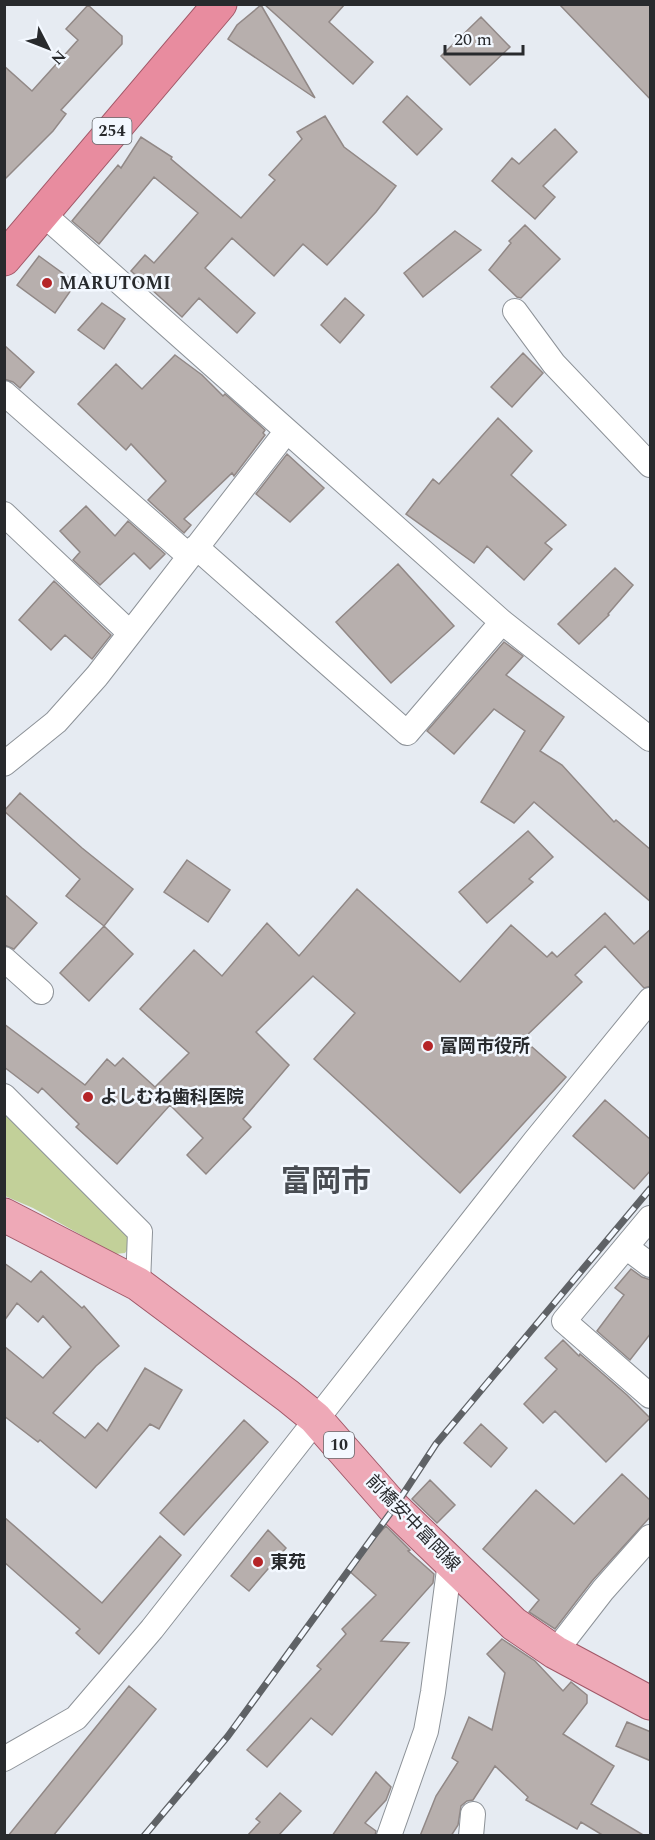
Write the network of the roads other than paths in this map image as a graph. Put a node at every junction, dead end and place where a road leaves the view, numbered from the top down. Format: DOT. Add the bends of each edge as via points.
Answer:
graph roads {
  1 [pos="220,4"];
  2 [pos="42,213"];
  3 [pos="4,259"];
  4 [pos="515,311"];
  5 [pos="4,393"];
  6 [pos="286,432"];
  7 [pos="651,465"];
  8 [pos="4,514"];
  9 [pos="192,551"];
  10 [pos="502,622"];
  11 [pos="130,633"];
  12 [pos="651,739"];
  13 [pos="4,764"];
  14 [pos="4,959"];
  15 [pos="41,992"];
  16 [pos="651,1000"];
  17 [pos="4,1096"];
  18 [pos="4,1215"];
  19 [pos="651,1218"];
  20 [pos="626,1247"];
  21 [pos="651,1265"];
  22 [pos="138,1284"];
  23 [pos="651,1396"];
  24 [pos="315,1418"];
  25 [pos="651,1537"];
  26 [pos="450,1562"];
  27 [pos="555,1652"];
  28 [pos="651,1703"];
  29 [pos="4,1759"];
  30 [pos="389,1836"];
  1 -- 2 [label="highway, 254"];
  2 -- 3 [label="highway, 254"];
  2 -- 6 [label="street"];
  4 -- 7 [label="street" via="554,364"];
  5 -- 9 [label="street"];
  6 -- 9 [label="street"];
  6 -- 10 [label="street"];
  8 -- 11 [label="street"];
  9 -- 10 [label="street" via="407,733"];
  9 -- 11 [label="street"];
  10 -- 12 [label="street"];
  11 -- 13 [label="street" via="56,722"];
  14 -- 15 [label="street"];
  16 -- 24 [label="street"];
  17 -- 22 [label="street" via="140,1232"];
  18 -- 22 [label="main road, 前橋安中富岡線 / 10"];
  19 -- 20 [label="street"];
  20 -- 21 [label="street"];
  20 -- 23 [label="street" via="564,1321"];
  22 -- 24 [label="main road, 前橋安中富岡線 / 10"];
  24 -- 26 [label="main road, 前橋安中富岡線 / 10" via="394,1508"];
  24 -- 29 [label="street" via="159,1620 76,1718"];
  25 -- 27 [label="street"];
  26 -- 27 [label="main road, 前橋安中富岡線 / 10" via="514,1624"];
  26 -- 30 [label="street" via="426,1731"];
  27 -- 28 [label="main road, 前橋安中富岡線 / 10"];
}
